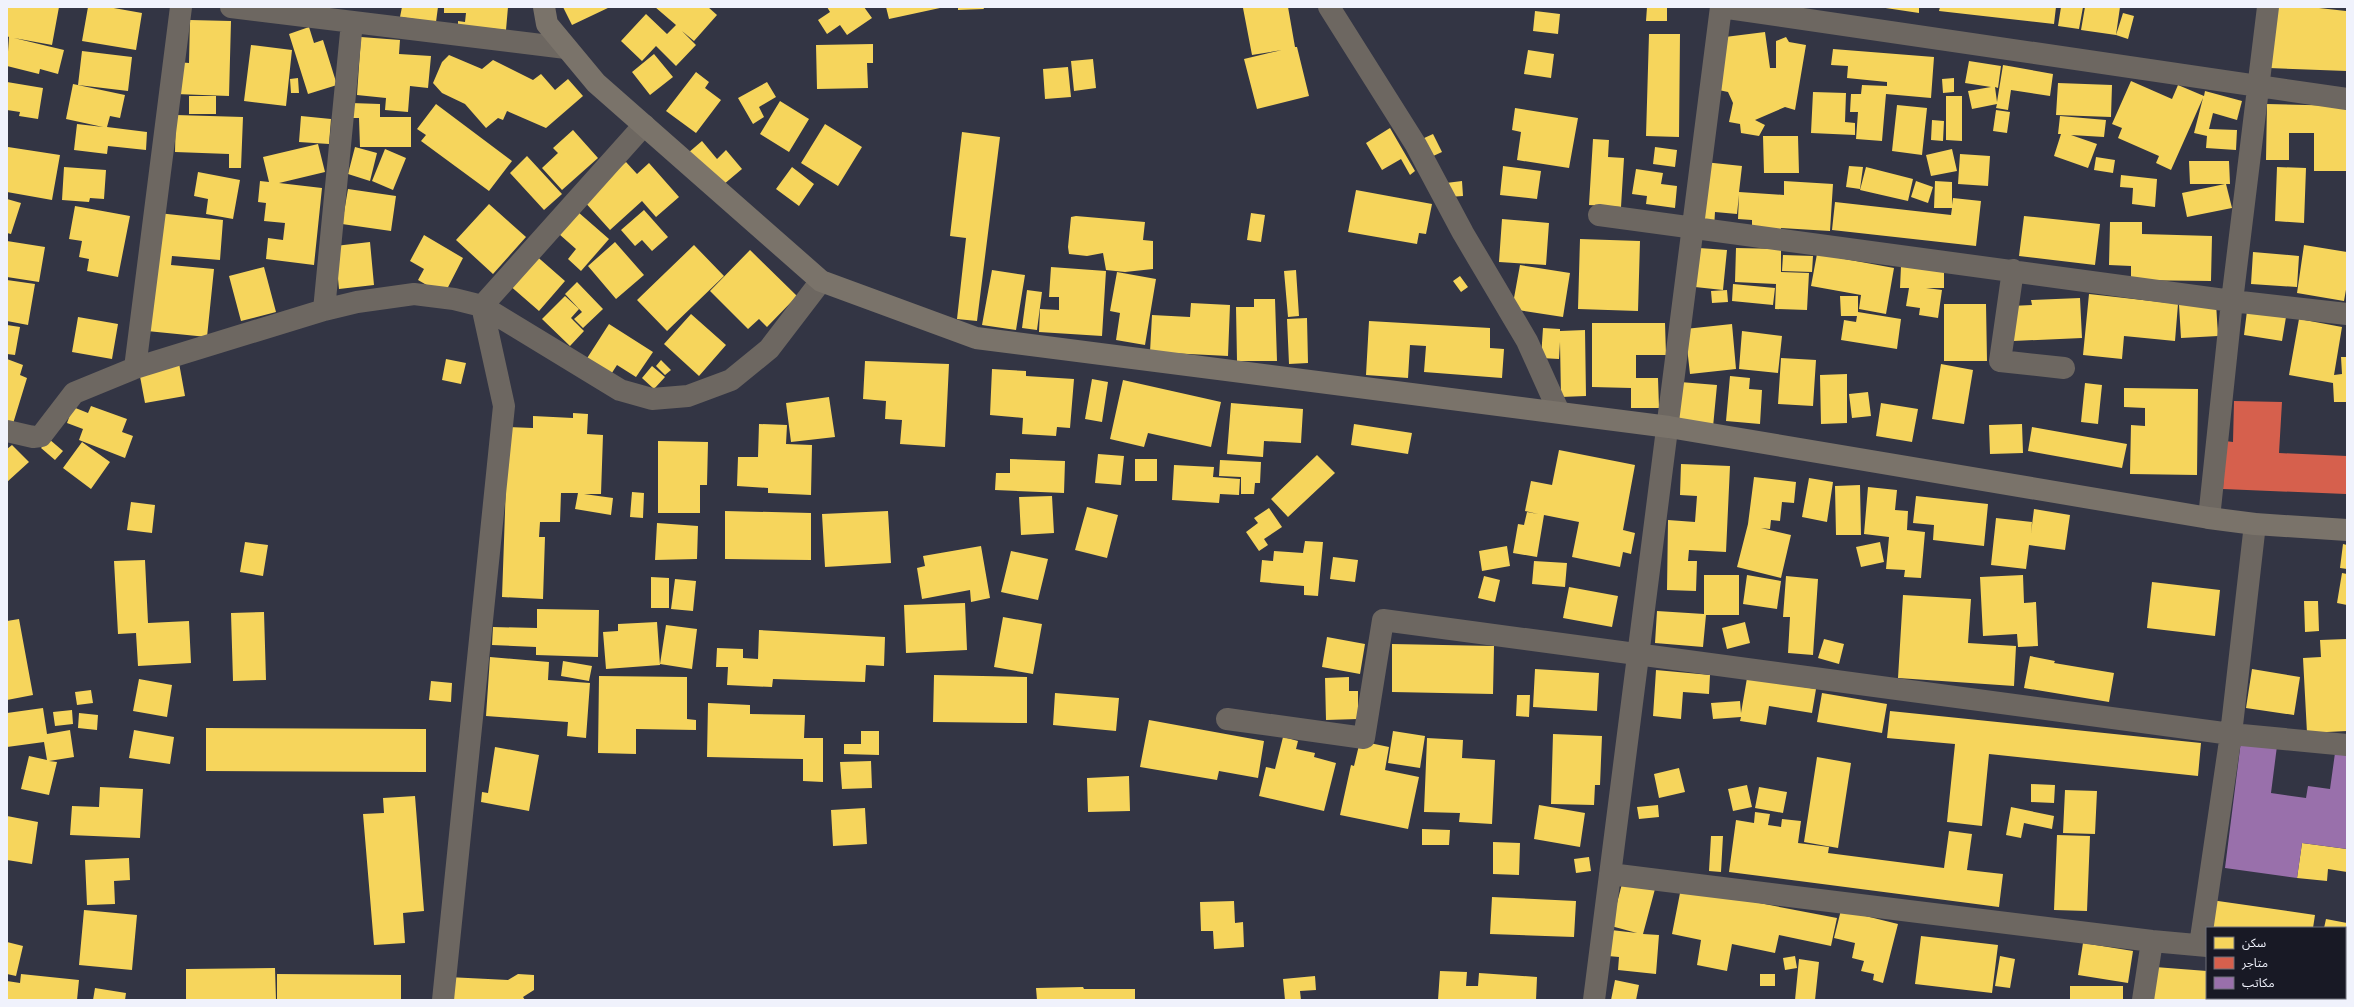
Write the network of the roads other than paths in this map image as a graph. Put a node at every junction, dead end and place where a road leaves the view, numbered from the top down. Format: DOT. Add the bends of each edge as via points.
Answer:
graph roads {
  1 [pos="181,7"];
  2 [pos="231,7"];
  3 [pos="544,7"];
  4 [pos="1329,7"];
  5 [pos="1722,7"];
  6 [pos="2268,7"];
  7 [pos="352,22"];
  8 [pos="566,48"];
  9 [pos="2258,86"];
  10 [pos="2347,99"];
  11 [pos="644,124"];
  12 [pos="1599,215"];
  13 [pos="1693,228"];
  14 [pos="2013,270"];
  15 [pos="821,281"];
  16 [pos="2232,301"];
  17 [pos="482,306"];
  18 [pos="324,310"];
  19 [pos="2347,314"];
  20 [pos="135,368"];
  21 [pos="2064,368"];
  22 [pos="1559,412"];
  23 [pos="1669,427"];
  24 [pos="7,431"];
  25 [pos="2209,518"];
  26 [pos="2255,524"];
  27 [pos="2347,530"];
  28 [pos="1638,653"];
  29 [pos="1226,719"];
  30 [pos="2231,734"];
  31 [pos="2347,745"];
  32 [pos="1610,874"];
  33 [pos="2152,941"];
  34 [pos="2203,945"];
  35 [pos="443,1000"];
  36 [pos="1594,1000"];
  37 [pos="2143,1000"];
  1 -- 20 [label="street"];
  2 -- 7 [label="street"];
  3 -- 8 [label="street" via="547,24"];
  4 -- 22 [label="street" via="1416,145 1463,233 1527,341"];
  5 -- 9 [label="street"];
  5 -- 13 [label="street"];
  6 -- 9 [label="street"];
  7 -- 8 [label="street"];
  7 -- 18 [label="street"];
  8 -- 11 [label="street" via="596,83"];
  9 -- 10 [label="street"];
  9 -- 16 [label="street"];
  11 -- 15 [label="street"];
  11 -- 17 [label="street"];
  12 -- 13 [label="street"];
  13 -- 14 [label="street"];
  13 -- 23 [label="street"];
  14 -- 16 [label="street"];
  14 -- 21 [label="street" via="2000,361"];
  15 -- 17 [label="street" via="769,349 731,380 688,396 652,399 620,390"];
  15 -- 22 [label="street" via="976,338"];
  16 -- 19 [label="street"];
  16 -- 25 [label="street"];
  17 -- 18 [label="street" via="454,299 414,294 357,302"];
  17 -- 35 [label="street" via="504,406"];
  18 -- 20 [label="street"];
  20 -- 24 [label="street" via="74,393 41,436 33,437"];
  22 -- 23 [label="street"];
  23 -- 25 [label="street"];
  23 -- 28 [label="street"];
  25 -- 26 [label="street"];
  26 -- 27 [label="street"];
  26 -- 30 [label="street"];
  28 -- 29 [label="street" via="1383,620 1364,738"];
  28 -- 30 [label="street"];
  28 -- 32 [label="street"];
  30 -- 31 [label="street"];
  30 -- 34 [label="street"];
  32 -- 33 [label="street"];
  32 -- 36 [label="street"];
  33 -- 34 [label="street"];
  33 -- 37 [label="street"];
}
